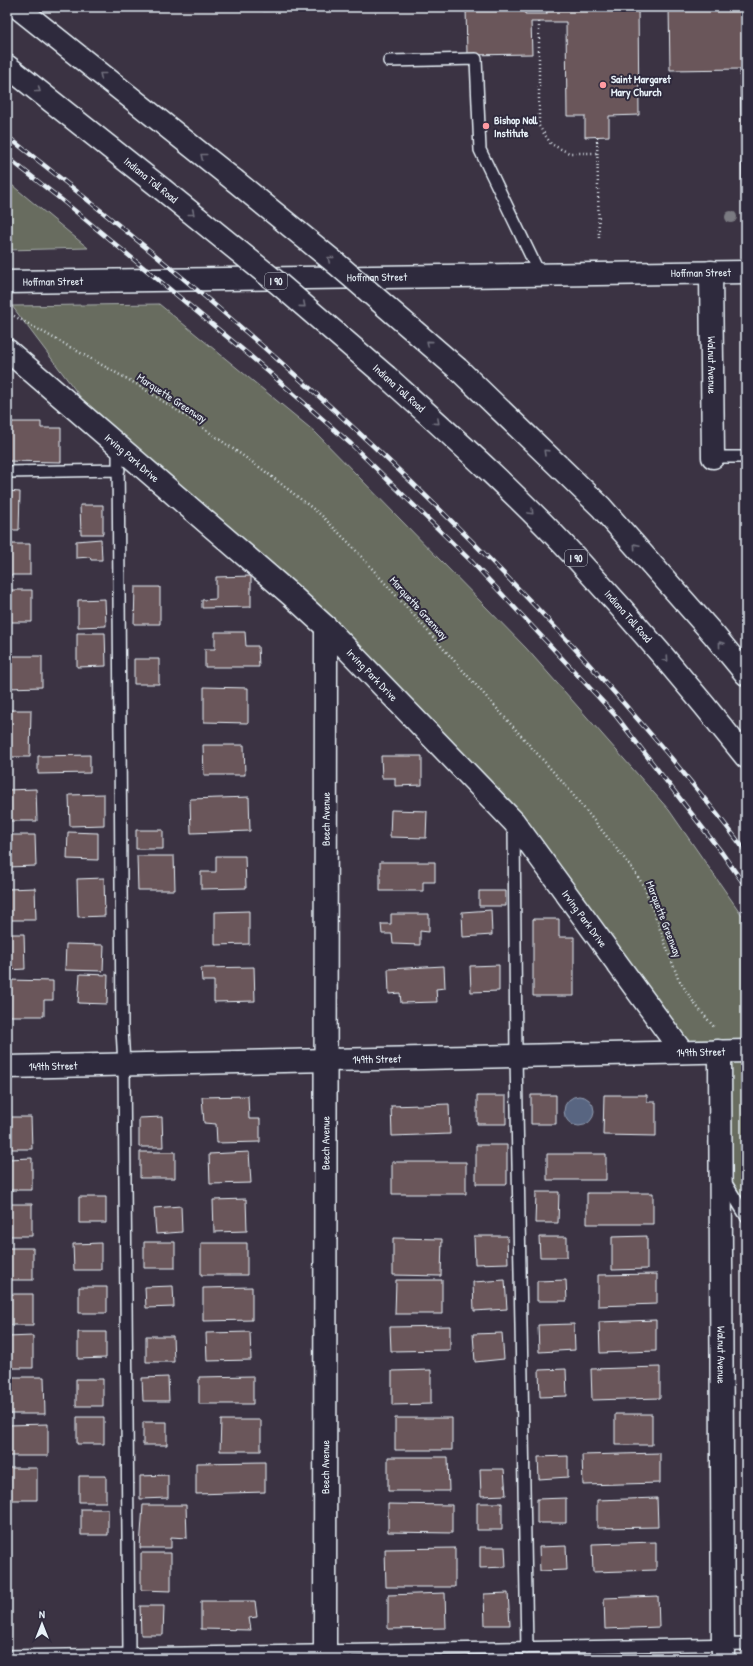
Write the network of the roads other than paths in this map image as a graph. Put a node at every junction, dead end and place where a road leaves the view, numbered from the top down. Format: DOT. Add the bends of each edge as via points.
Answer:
graph roads {
  1 [pos="16,7"];
  2 [pos="388,61"];
  3 [pos="7,66"];
  4 [pos="711,272"];
  5 [pos="746,272"];
  6 [pos="540,274"];
  7 [pos="7,282"];
  8 [pos="7,350"];
  9 [pos="118,446"];
  10 [pos="713,457"];
  11 [pos="746,457"];
  12 [pos="119,470"];
  13 [pos="7,472"];
  14 [pos="326,627"];
  15 [pos="746,674"];
  16 [pos="746,757"];
  17 [pos="514,822"];
  18 [pos="718,1051"];
  19 [pos="746,1051"];
  20 [pos="682,1052"];
  21 [pos="516,1056"];
  22 [pos="326,1060"];
  23 [pos="124,1064"];
  24 [pos="7,1067"];
  25 [pos="720,1172"];
  26 [pos="746,1216"];
  27 [pos="746,1644"];
  28 [pos="527,1648"];
  29 [pos="722,1652"];
  30 [pos="129,1654"];
  31 [pos="325,1655"];
  32 [pos="7,1656"];
  15 -- 1 [label="main road, one-way, bridge" via="602,507 458,369 338,265"];
  2 -- 6 [label="lane" via="476,59 480,150"];
  3 -- 16 [label="main road, Indiana Toll Road / I 90, one-way, bridge" via="279,284 387,377 487,469 577,559 683,678"];
  4 -- 5 [label="main road, Hoffman Street"];
  4 -- 6 [label="main road, Hoffman Street"];
  4 -- 10 [label="main road, Walnut Avenue"];
  6 -- 7 [label="main road, Hoffman Street"];
  8 -- 9 [label="main road, Irving Park Drive"];
  9 -- 12 [label="lane"];
  9 -- 14 [label="main road, Irving Park Drive"];
  10 -- 11 [label="lane"];
  12 -- 13 [label="lane"];
  12 -- 23 [label="lane"];
  14 -- 17 [label="main road, Irving Park Drive"];
  14 -- 22 [label="main road, Beech Avenue"];
  17 -- 20 [label="main road, Irving Park Drive"];
  17 -- 21 [label="lane"];
  18 -- 19 [label="main road, 149th Street"];
  18 -- 20 [label="main road, 149th Street"];
  18 -- 25 [label="main road, Walnut Avenue"];
  20 -- 21 [label="main road, 149th Street"];
  21 -- 22 [label="main road, 149th Street"];
  21 -- 28 [label="lane"];
  22 -- 23 [label="main road, 149th Street"];
  22 -- 31 [label="main road, Beech Avenue"];
  23 -- 24 [label="main road, 149th Street"];
  23 -- 30 [label="lane"];
  25 -- 26 [label="lane"];
  25 -- 29 [label="main road, Walnut Avenue"];
  27 -- 29 [label="lane"];
  28 -- 29 [label="lane"];
  28 -- 31 [label="lane"];
  30 -- 31 [label="lane"];
  30 -- 32 [label="lane"];
}
